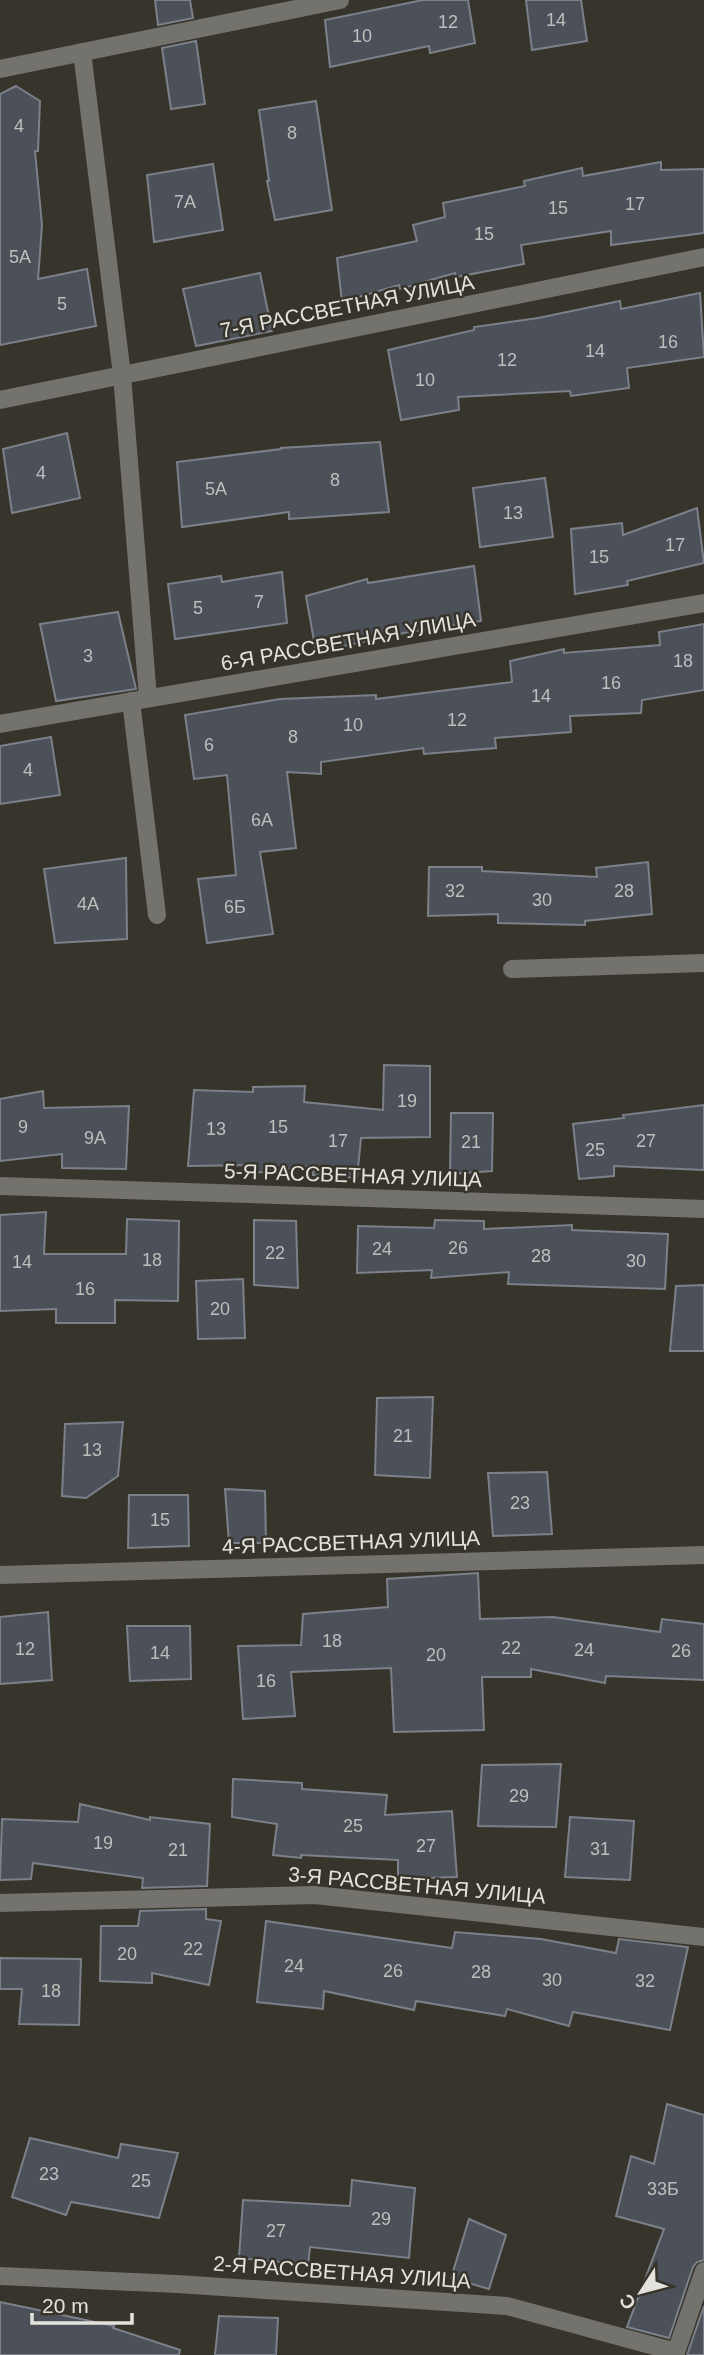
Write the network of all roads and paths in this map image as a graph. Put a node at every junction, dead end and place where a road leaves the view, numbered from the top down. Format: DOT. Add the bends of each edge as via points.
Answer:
graph roads {
  1 [pos="340,0"];
  2 [pos="82,52"];
  3 [pos="0,69"];
  4 [pos="704,257"];
  5 [pos="122,375"];
  6 [pos="0,400"];
  7 [pos="704,603"];
  8 [pos="140,700"];
  9 [pos="0,724"];
  10 [pos="157,915"];
  11 [pos="704,963"];
  12 [pos="512,969"];
  13 [pos="0,1186"];
  14 [pos="704,1209"];
  15 [pos="704,1555"];
  16 [pos="0,1575"];
  17 [pos="0,1903"];
  18 [pos="704,1937"];
  19 [pos="704,2271"];
  20 [pos="0,2276"];
  21 [pos="675,2353"];
  1 -- 2 [label="street"];
  2 -- 3 [label="street"];
  2 -- 5 [label="street"];
  4 -- 5 [label="street, 7-Я РАССВЕТНАЯ УЛИЦА"];
  5 -- 6 [label="street, 7-Я РАССВЕТНАЯ УЛИЦА"];
  5 -- 8 [label="street"];
  7 -- 8 [label="street, 6-Я РАССВЕТНАЯ УЛИЦА"];
  8 -- 9 [label="street, 6-Я РАССВЕТНАЯ УЛИЦА"];
  8 -- 10 [label="street"];
  11 -- 12 [label="street"];
  13 -- 14 [label="street, 5-Я РАССВЕТНАЯ УЛИЦА"];
  15 -- 16 [label="street, 4-Я РАССВЕТНАЯ УЛИЦА"];
  17 -- 18 [label="street, 3-Я РАССВЕТНАЯ УЛИЦА" via="315,1895"];
  19 -- 21 [label="street"];
  20 -- 21 [label="street, 2-Я РАССВЕТНАЯ УЛИЦА" via="507,2306"];
}
